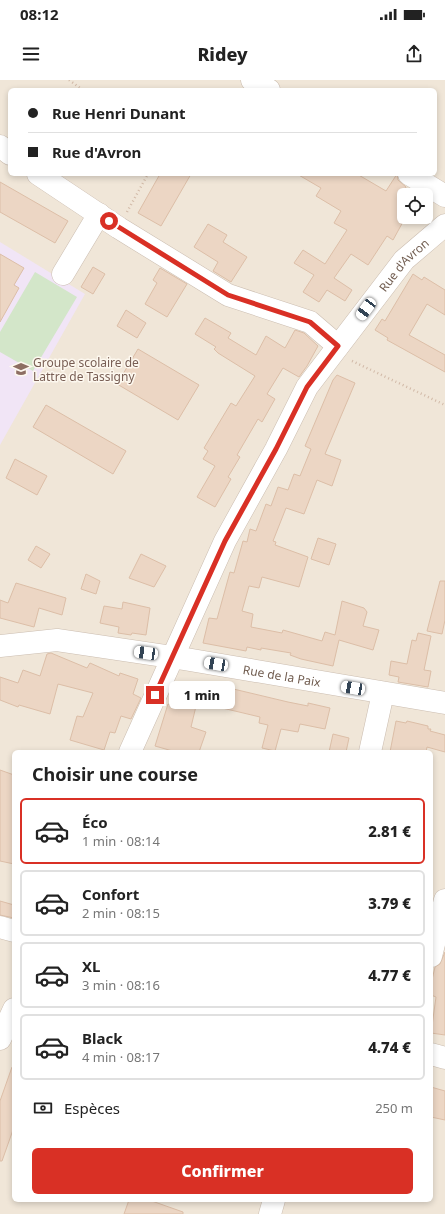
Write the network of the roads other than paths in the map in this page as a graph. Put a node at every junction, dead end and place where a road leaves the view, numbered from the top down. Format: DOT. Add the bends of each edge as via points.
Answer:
graph roads {
  1 [pos="252,80"];
  2 [pos="266,88"];
  3 [pos="0,146"];
  4 [pos="8,152"];
  5 [pos="41,176"];
  6 [pos="412,176"];
  7 [pos="445,196"];
  8 [pos="99,214"];
  9 [pos="441,237"];
  10 [pos="63,274"];
  11 [pos="338,346"];
  12 [pos="0,646"];
  13 [pos="172,657"];
  14 [pos="383,693"];
  15 [pos="445,703"];
  16 [pos="131,750"];
  17 [pos="370,750"];
  18 [pos="445,900"];
  19 [pos="0,927"];
  20 [pos="12,930"];
  21 [pos="433,948"];
  22 [pos="12,1013"];
  23 [pos="0,1039"];
  24 [pos="433,1055"];
  25 [pos="445,1058"];
  26 [pos="273,1202"];
  27 [pos="270,1214"];
  1 -- 2 [label="street"];
  3 -- 4 [label="street"];
  5 -- 8 [label="street"];
  6 -- 7 [label="street"];
  8 -- 10 [label="street"];
  8 -- 11 [label="street" via="228,295 310,322"];
  9 -- 11 [label="street, Rue d'Avron" via="404,260"];
  11 -- 13 [label="street, Rue d'Avron" via="307,387 276,449 219,538"];
  12 -- 13 [label="street, Rue de la Paix" via="57,640"];
  13 -- 14 [label="street, Rue de la Paix"];
  13 -- 16 [label="street, Rue d'Avron"];
  14 -- 15 [label="street, Rue de la Paix"];
  14 -- 17 [label="street"];
  18 -- 21 [label="street"];
  19 -- 20 [label="street"];
  22 -- 23 [label="street"];
  24 -- 25 [label="street"];
  26 -- 27 [label="street"];
}
